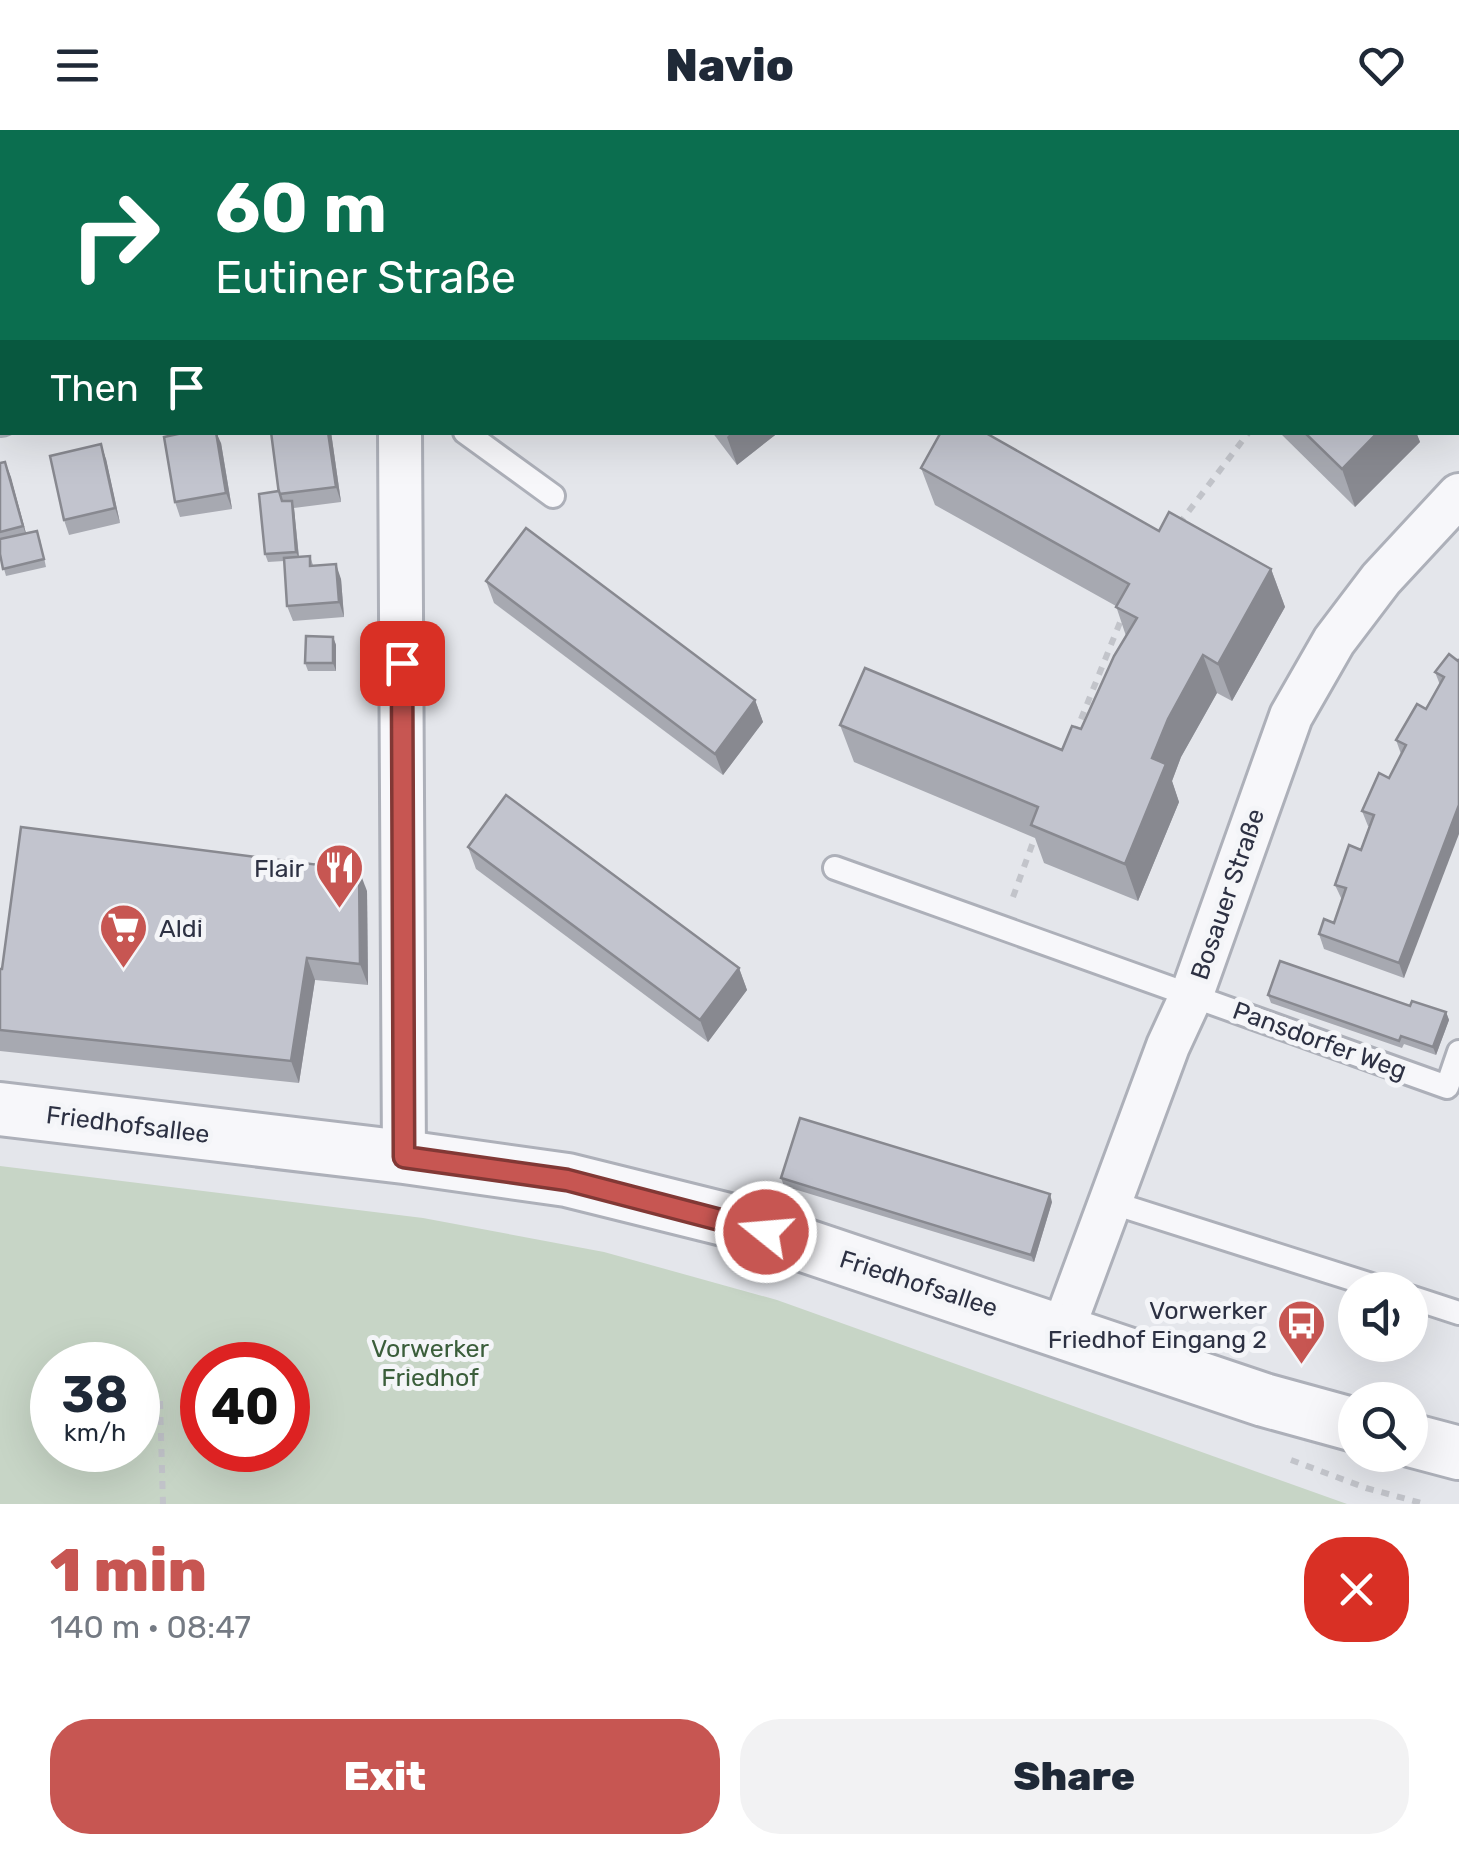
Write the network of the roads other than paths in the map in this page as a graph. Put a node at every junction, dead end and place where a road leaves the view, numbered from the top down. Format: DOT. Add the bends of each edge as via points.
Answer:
graph roads {
  1 [pos="400,435"];
  2 [pos="469,435"];
  3 [pos="1459,495"];
  4 [pos="554,496"];
  5 [pos="835,868"];
  6 [pos="1192,994"];
  7 [pos="1459,1052"];
  8 [pos="1453,1089"];
  9 [pos="0,1109"];
  10 [pos="404,1157"];
  11 [pos="1110,1202"];
  12 [pos="1338,1274"];
  13 [pos="1428,1303"];
  14 [pos="1459,1313"];
  15 [pos="1062,1332"];
  16 [pos="1338,1420"];
  17 [pos="1428,1445"];
  18 [pos="1459,1454"];
  1 -- 10 [label="street"];
  2 -- 4 [label="lane"];
  3 -- 6 [label="street, Bosauer Straße" via="1381,580 1290,716"];
  5 -- 6 [label="lane, Pansdorfer Weg"];
  6 -- 8 [label="lane, Pansdorfer Weg"];
  6 -- 11 [label="street, Bosauer Straße"];
  7 -- 8 [label="lane, Pansdorfer Weg"];
  9 -- 10 [label="street, Friedhofsallee"];
  10 -- 15 [label="street, Friedhofsallee" via="567,1180 732,1221"];
  11 -- 12 [label="lane"];
  11 -- 15 [label="street, Bosauer Straße"];
  13 -- 14 [label="lane"];
  15 -- 16 [label="street, Friedhofsallee"];
  17 -- 18 [label="street"];
}
